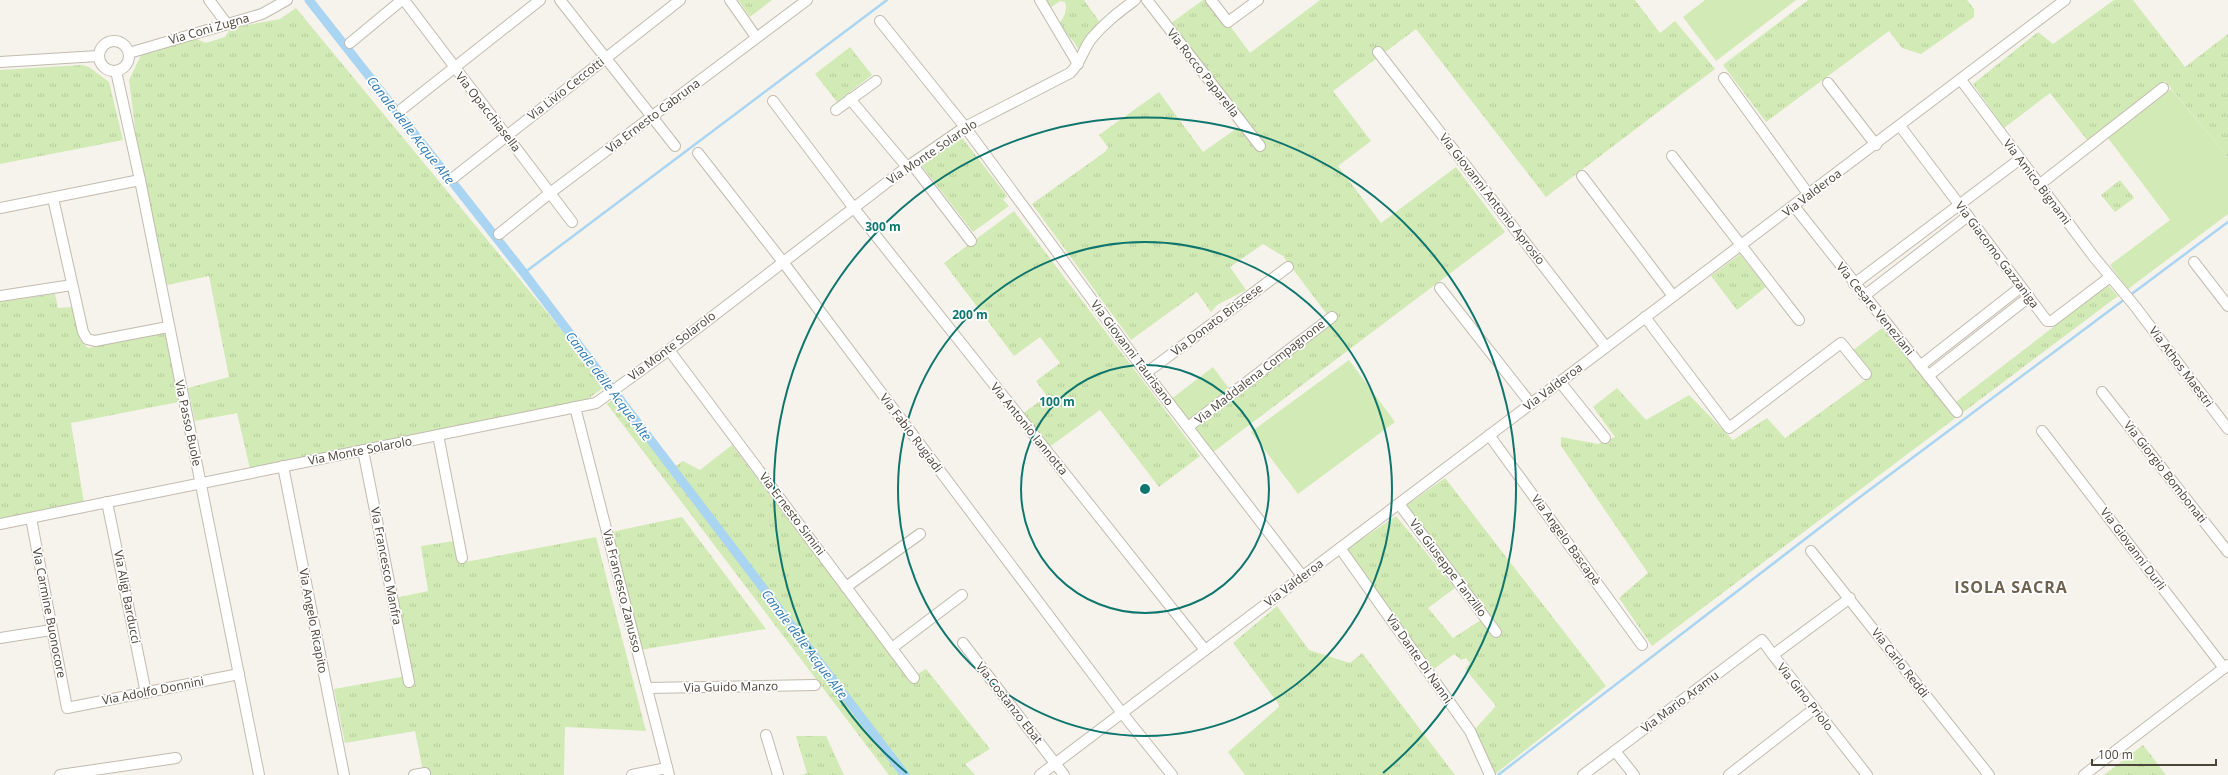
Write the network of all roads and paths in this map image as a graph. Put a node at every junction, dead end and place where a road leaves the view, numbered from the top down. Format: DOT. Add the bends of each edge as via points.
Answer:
graph roads {
  1 [pos="209,0"];
  2 [pos="287,0"];
  3 [pos="403,0"];
  4 [pos="540,0"];
  5 [pos="560,0"];
  6 [pos="730,0"];
  7 [pos="807,0"];
  8 [pos="1040,0"];
  9 [pos="1135,0"];
  10 [pos="1147,0"];
  11 [pos="1211,0"];
  12 [pos="1258,0"];
  13 [pos="2065,0"];
  14 [pos="674,2"];
  15 [pos="880,20"];
  16 [pos="227,24"];
  17 [pos="756,37"];
  18 [pos="350,43"];
  19 [pos="1378,52"];
  20 [pos="129,53"];
  21 [pos="98,56"];
  22 [pos="606,58"];
  23 [pos="0,62"];
  24 [pos="1078,64"];
  25 [pos="454,68"];
  26 [pos="116,72"];
  27 [pos="1724,78"];
  28 [pos="1961,80"];
  29 [pos="876,81"];
  30 [pos="1828,83"];
  31 [pos="2163,88"];
  32 [pos="850,100"];
  33 [pos="773,101"];
  34 [pos="402,109"];
  35 [pos="836,110"];
  36 [pos="652,117"];
  37 [pos="1900,126"];
  38 [pos="965,127"];
  39 [pos="506,135"];
  40 [pos="1876,145"];
  41 [pos="675,146"];
  42 [pos="1260,146"];
  43 [pos="698,153"];
  44 [pos="1672,156"];
  45 [pos="2020,159"];
  46 [pos="909,165"];
  47 [pos="1582,176"];
  48 [pos="453,178"];
  49 [pos="140,180"];
  50 [pos="2039,185"];
  51 [pos="550,193"];
  52 [pos="1809,195"];
  53 [pos="53,198"];
  54 [pos="1959,204"];
  55 [pos="1794,206"];
  56 [pos="0,208"];
  57 [pos="853,208"];
  58 [pos="1968,216"];
  59 [pos="572,222"];
  60 [pos="500,234"];
  61 [pos="971,241"];
  62 [pos="1741,245"];
  63 [pos="783,262"];
  64 [pos="2194,262"];
  65 [pos="1288,266"];
  66 [pos="2113,280"];
  67 [pos="1854,284"];
  68 [pos="72,285"];
  69 [pos="2021,287"];
  70 [pos="1440,288"];
  71 [pos="0,296"];
  72 [pos="1673,296"];
  73 [pos="1864,296"];
  74 [pos="2029,297"];
  75 [pos="2134,305"];
  76 [pos="2228,306"];
  77 [pos="1332,317"];
  78 [pos="1646,317"];
  79 [pos="1799,320"];
  80 [pos="168,326"];
  81 [pos="1606,347"];
  82 [pos="669,350"];
  83 [pos="1920,366"];
  84 [pos="1146,373"];
  85 [pos="1866,374"];
  86 [pos="1928,376"];
  87 [pos="1560,382"];
  88 [pos="2102,392"];
  89 [pos="1531,404"];
  90 [pos="575,407"];
  91 [pos="1957,412"];
  92 [pos="1188,427"];
  93 [pos="2228,429"];
  94 [pos="2042,430"];
  95 [pos="438,435"];
  96 [pos="1490,435"];
  97 [pos="1605,438"];
  98 [pos="363,450"];
  99 [pos="283,466"];
  100 [pos="200,483"];
  101 [pos="108,502"];
  102 [pos="1399,504"];
  103 [pos="31,518"];
  104 [pos="0,524"];
  105 [pos="920,534"];
  106 [pos="1340,548"];
  107 [pos="1811,551"];
  108 [pos="2228,552"];
  109 [pos="462,558"];
  110 [pos="1303,576"];
  111 [pos="846,586"];
  112 [pos="962,595"];
  113 [pos="1850,598"];
  114 [pos="51,630"];
  115 [pos="1496,632"];
  116 [pos="0,638"];
  117 [pos="962,643"];
  118 [pos="1642,645"];
  119 [pos="892,648"];
  120 [pos="1205,650"];
  121 [pos="1774,656"];
  122 [pos="2226,666"];
  123 [pos="239,674"];
  124 [pos="914,678"];
  125 [pos="409,682"];
  126 [pos="815,685"];
  127 [pos="647,688"];
  128 [pos="146,693"];
  129 [pos="67,708"];
  130 [pos="1814,710"];
  131 [pos="1122,713"];
  132 [pos="766,735"];
  133 [pos="1615,751"];
  134 [pos="176,758"];
  135 [pos="1056,763"];
  136 [pos="668,771"];
  137 [pos="425,773"];
  138 [pos="1735,773"];
  139 [pos="1490,774"];
  140 [pos="60,775"];
  141 [pos="259,775"];
  142 [pos="344,775"];
  143 [pos="414,775"];
  144 [pos="632,775"];
  145 [pos="778,775"];
  146 [pos="1040,775"];
  147 [pos="1064,775"];
  148 [pos="1172,775"];
  149 [pos="1583,775"];
  150 [pos="1634,775"];
  151 [pos="1867,775"];
  152 [pos="1989,775"];
  153 [pos="2084,775"];
  1 -- 16 [label="street"];
  2 -- 16 [label="street, Via Coni Zugna" via="262,14"];
  3 -- 18 [label="street"];
  3 -- 25 [label="street, Via Opacchiasella"];
  4 -- 25 [label="street"];
  5 -- 22 [label="street"];
  6 -- 17 [label="street"];
  7 -- 17 [label="street, Via Ernesto Cabruna"];
  8 -- 24 [label="street"];
  9 -- 24 [label="street, Via Monte Solarolo" via="1107,21 1090,40"];
  10 -- 42 [label="street, Via Rocco Paparella"];
  11 -- 12 [label="street" via="1228,22"];
  13 -- 28 [label="street, Via Valderoa"];
  14 -- 22 [label="street, Via Livio Ceccotti"];
  15 -- 38 [label="street, Via Giovanni Taurisano"];
  16 -- 20 [label="street, Via Coni Zugna"];
  17 -- 36 [label="street, Via Ernesto Cabruna"];
  19 -- 81 [label="street, Via Giovanni Antonio Aprosio"];
  20 -- 21 [label="street" via="124,44 115,40 105,43"];
  20 -- 26 [label="street" via="128,63"];
  21 -- 23 [label="street"];
  21 -- 26 [label="street" via="106,69"];
  22 -- 36 [label="street"];
  22 -- 39 [label="street, Via Livio Ceccotti"];
  24 -- 38 [label="street, Via Monte Solarolo" via="1070,73"];
  25 -- 34 [label="street"];
  25 -- 39 [label="street, Via Opacchiasella"];
  26 -- 49 [label="street, Via Passo Buole"];
  27 -- 52 [label="street"];
  28 -- 37 [label="street, Via Valderoa"];
  28 -- 45 [label="street, Via Amico Bignami"];
  29 -- 32 [label="street"];
  30 -- 40 [label="street"];
  31 -- 50 [label="street"];
  32 -- 35 [label="street"];
  32 -- 46 [label="street"];
  33 -- 57 [label="street, Via Antonio Iannotta"];
  36 -- 41 [label="street"];
  36 -- 51 [label="street, Via Ernesto Cabruna"];
  37 -- 40 [label="street, Via Valderoa"];
  37 -- 54 [label="street, Via Giacomo Gazzaniga"];
  38 -- 46 [label="street, Via Monte Solarolo"];
  38 -- 84 [label="street, Via Giovanni Taurisano"];
  39 -- 48 [label="street, Via Livio Ceccotti"];
  39 -- 51 [label="street, Via Opacchiasella"];
  40 -- 52 [label="street, Via Valderoa"];
  43 -- 63 [label="street, Via Fabio Rugiadi"];
  44 -- 62 [label="street"];
  45 -- 50 [label="street, Via Amico Bignami"];
  45 -- 54 [label="street"];
  46 -- 57 [label="street, Via Monte Solarolo"];
  46 -- 61 [label="street"];
  47 -- 72 [label="street"];
  49 -- 53 [label="street"];
  49 -- 80 [label="street, Via Passo Buole"];
  50 -- 66 [label="street, Via Amico Bignami"];
  51 -- 59 [label="street, Via Opacchiasella"];
  51 -- 60 [label="street, Via Ernesto Cabruna"];
  52 -- 55 [label="street, Via Valderoa"];
  53 -- 56 [label="street"];
  53 -- 68 [label="street"];
  54 -- 58 [label="street, Via Giacomo Gazzaniga"];
  54 -- 67 [label="street"];
  55 -- 62 [label="street, Via Valderoa"];
  55 -- 67 [label="street, Via Cesare Veneziani"];
  57 -- 63 [label="street, Via Monte Solarolo"];
  57 -- 120 [label="street, Via Antonio Iannotta"];
  58 -- 69 [label="street, Via Giacomo Gazzaniga"];
  58 -- 73 [label="street"];
  62 -- 72 [label="street, Via Valderoa"];
  62 -- 79 [label="street"];
  63 -- 82 [label="street, Via Monte Solarolo"];
  63 -- 131 [label="street, Via Fabio Rugiadi"];
  64 -- 76 [label="street"];
  65 -- 84 [label="street, Via Donato Briscese"];
  66 -- 74 [label="street, Via Giacomo Gazzaniga" via="2049,322"];
  66 -- 75 [label="street, Via Amico Bignami"];
  67 -- 73 [label="street, Via Cesare Veneziani"];
  68 -- 71 [label="street"];
  68 -- 80 [label="street" via="87,339 95,341"];
  69 -- 74 [label="street, Via Giacomo Gazzaniga"];
  69 -- 83 [label="street"];
  70 -- 89 [label="street"];
  72 -- 78 [label="street, Via Valderoa"];
  73 -- 83 [label="street, Via Cesare Veneziani"];
  74 -- 86 [label="street"];
  75 -- 93 [label="street, Via Athos Maestri"];
  77 -- 92 [label="street, Via Maddalena Compagnone"];
  78 -- 81 [label="street, Via Valderoa"];
  78 -- 85 [label="street" via="1729,428 1841,343"];
  80 -- 100 [label="street, Via Passo Buole"];
  81 -- 87 [label="street, Via Valderoa"];
  82 -- 90 [label="street, Via Monte Solarolo" via="596,403"];
  82 -- 111 [label="street, Via Ernesto Simini"];
  83 -- 86 [label="street, Via Cesare Veneziani"];
  84 -- 92 [label="street, Via Giovanni Taurisano"];
  86 -- 91 [label="street, Via Cesare Veneziani"];
  87 -- 89 [label="street, Via Valderoa"];
  87 -- 97 [label="street"];
  88 -- 108 [label="street, Via Giorgio Bombonati"];
  89 -- 96 [label="street, Via Valderoa"];
  90 -- 95 [label="street, Via Monte Solarolo"];
  90 -- 127 [label="street, Via Francesco Zanusso"];
  92 -- 110 [label="street, Via Giovanni Taurisano"];
  94 -- 122 [label="street, Via Giovanni Durli"];
  95 -- 98 [label="street, Via Monte Solarolo"];
  95 -- 109 [label="street"];
  96 -- 102 [label="street, Via Valderoa"];
  96 -- 118 [label="street, Via Angelo Bascapè"];
  98 -- 99 [label="street, Via Monte Solarolo"];
  98 -- 125 [label="street, Via Francesco Manfra"];
  99 -- 100 [label="street, Via Monte Solarolo"];
  99 -- 142 [label="street, Via Angelo Ricapito"];
  100 -- 101 [label="street, Via Monte Solarolo"];
  100 -- 123 [label="street, Via Passo Buole"];
  101 -- 103 [label="street, Via Monte Solarolo"];
  101 -- 128 [label="street, Via Aligi Barducci"];
  102 -- 106 [label="street, Via Valderoa"];
  102 -- 115 [label="street, Via Giuseppe Tanzillo"];
  103 -- 104 [label="street, Via Monte Solarolo"];
  103 -- 114 [label="street, Via Carmine Buonocore"];
  105 -- 111 [label="street"];
  106 -- 110 [label="street, Via Valderoa"];
  106 -- 139 [label="street, Via Dante Di Nanni" via="1470,731"];
  107 -- 113 [label="street, Via Carlo Reddi"];
  110 -- 120 [label="street, Via Valderoa"];
  111 -- 119 [label="street, Via Ernesto Simini"];
  112 -- 119 [label="street"];
  113 -- 121 [label="street, Via Gino Priolo"];
  113 -- 152 [label="street, Via Carlo Reddi"];
  114 -- 116 [label="street"];
  114 -- 129 [label="street, Via Carmine Buonocore"];
  117 -- 135 [label="street, Via Costanzo Ebat"];
  119 -- 124 [label="street, Via Ernesto Simini"];
  120 -- 131 [label="street, Via Valderoa"];
  121 -- 130 [label="street, Via Gino Priolo"];
  121 -- 133 [label="street, Via Mario Aramu" via="1762,640"];
  122 -- 153 [label="street"];
  123 -- 128 [label="street, Via Adolfo Donnini"];
  123 -- 141 [label="street, Via Passo Buole"];
  126 -- 127 [label="street, Via Guido Manzo"];
  127 -- 136 [label="street, Via Francesco Zanusso"];
  128 -- 129 [label="street, Via Adolfo Donnini"];
  130 -- 138 [label="street"];
  130 -- 151 [label="street, Via Gino Priolo"];
  131 -- 135 [label="street, Via Valderoa"];
  131 -- 148 [label="street, Via Fabio Rugiadi"];
  132 -- 145 [label="street"];
  133 -- 149 [label="street, Via Mario Aramu"];
  133 -- 150 [label="street"];
  134 -- 140 [label="street"];
  135 -- 146 [label="street, Via Valderoa"];
  135 -- 147 [label="street, Via Costanzo Ebat"];
  136 -- 144 [label="street"];
  137 -- 143 [label="street"];
}
